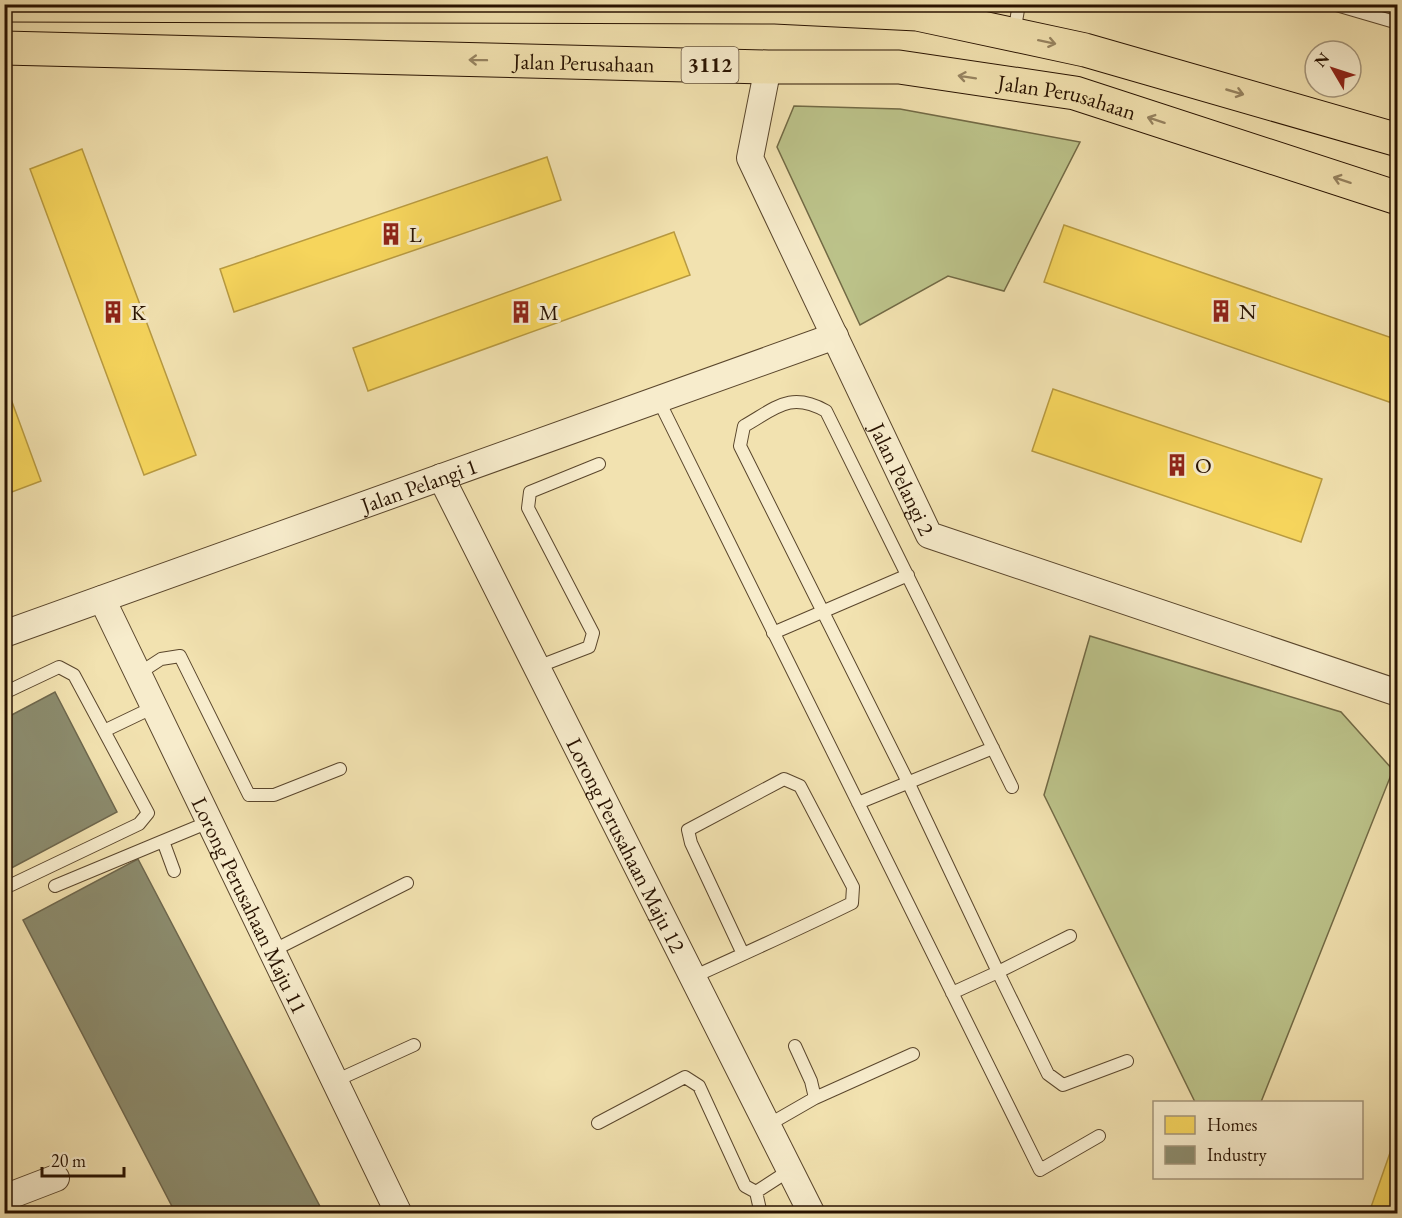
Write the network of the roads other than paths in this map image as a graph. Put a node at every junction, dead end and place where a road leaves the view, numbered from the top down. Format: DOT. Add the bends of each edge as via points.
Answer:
graph roads {
  1 [pos="1333,4"];
  2 [pos="4,5"];
  3 [pos="1016,20"];
  4 [pos="1398,23"];
  5 [pos="4,48"];
  6 [pos="768,67"];
  7 [pos="1398,140"];
  8 [pos="1398,198"];
  9 [pos="835,336"];
  10 [pos="658,399"];
  11 [pos="599,464"];
  12 [pos="441,477"];
  13 [pos="908,575"];
  14 [pos="102,599"];
  15 [pos="823,612"];
  16 [pos="773,633"];
  17 [pos="4,634"];
  18 [pos="537,667"];
  19 [pos="138,674"];
  20 [pos="4,693"];
  21 [pos="1398,693"];
  22 [pos="154,707"];
  23 [pos="106,730"];
  24 [pos="993,748"];
  25 [pos="340,769"];
  26 [pos="908,782"];
  27 [pos="1012,787"];
  28 [pos="858,803"];
  29 [pos="209,822"];
  30 [pos="163,841"];
  31 [pos="174,871"];
  32 [pos="4,882"];
  33 [pos="407,883"];
  34 [pos="55,886"];
  35 [pos="1070,936"];
  36 [pos="272,951"];
  37 [pos="743,954"];
  38 [pos="998,972"];
  39 [pos="693,977"];
  40 [pos="952,993"];
  41 [pos="414,1045"];
  42 [pos="795,1046"];
  43 [pos="913,1054"];
  44 [pos="1127,1061"];
  45 [pos="334,1081"];
  46 [pos="815,1098"];
  47 [pos="598,1122"];
  48 [pos="768,1125"];
  49 [pos="1099,1136"];
  50 [pos="790,1170"];
  51 [pos="56,1178"];
  52 [pos="756,1192"];
  53 [pos="4,1198"];
  54 [pos="399,1214"];
  55 [pos="760,1214"];
  56 [pos="812,1214"];
  1 -- 4 [label="lane"];
  2 -- 3 [label="main road" via="775,7"];
  3 -- 7 [label="main road, one-way" via="1085,50"];
  6 -- 5 [label="main road, Jalan Perusahaan / 3112, one-way"];
  8 -- 6 [label="main road, Jalan Perusahaan / 3112, one-way" via="1075,93 899,67"];
  6 -- 9 [label="street, Jalan Pelangi 2" via="750,158"];
  9 -- 10 [label="street, Jalan Pelangi 1"];
  9 -- 21 [label="street, Jalan Pelangi 2" via="929,534"];
  10 -- 12 [label="street, Jalan Pelangi 1"];
  10 -- 16 [label="lane"];
  11 -- 18 [label="lane" via="530,492 528,508 592,633 589,647"];
  12 -- 14 [label="street, Jalan Pelangi 1"];
  12 -- 18 [label="street, Lorong Perusahaan Maju 12"];
  13 -- 15 [label="lane"];
  13 -- 15 [label="lane" via="826,411 809,402 789,401 744,426 740,446"];
  13 -- 24 [label="lane"];
  14 -- 17 [label="street, Jalan Pelangi 1"];
  14 -- 19 [label="street, Lorong Perusahaan Maju 11"];
  15 -- 16 [label="lane"];
  15 -- 26 [label="lane"];
  16 -- 28 [label="lane"];
  18 -- 39 [label="street, Lorong Perusahaan Maju 12"];
  19 -- 22 [label="street, Lorong Perusahaan Maju 11"];
  19 -- 25 [label="lane" via="161,659 180,656 249,795 274,795"];
  20 -- 23 [label="lane" via="59,667 74,675"];
  22 -- 23 [label="lane"];
  22 -- 29 [label="street, Lorong Perusahaan Maju 11"];
  23 -- 32 [label="lane" via="148,813 139,824 11,885"];
  24 -- 26 [label="lane"];
  24 -- 27 [label="lane"];
  26 -- 28 [label="lane"];
  26 -- 38 [label="lane"];
  28 -- 40 [label="lane"];
  29 -- 30 [label="lane"];
  29 -- 36 [label="street, Lorong Perusahaan Maju 11"];
  30 -- 31 [label="lane"];
  30 -- 34 [label="lane"];
  33 -- 36 [label="lane"];
  35 -- 38 [label="lane"];
  36 -- 45 [label="street, Lorong Perusahaan Maju 11"];
  37 -- 37 [label="lane" via="688,830 784,779 800,786 853,888 852,903"];
  37 -- 39 [label="lane"];
  38 -- 40 [label="lane"];
  38 -- 44 [label="lane" via="1048,1074 1063,1085"];
  39 -- 48 [label="street, Lorong Perusahaan Maju 12"];
  40 -- 49 [label="lane" via="1040,1170"];
  41 -- 45 [label="lane"];
  42 -- 46 [label="lane"];
  43 -- 46 [label="lane"];
  45 -- 54 [label="street, Lorong Perusahaan Maju 11"];
  46 -- 48 [label="lane"];
  47 -- 52 [label="lane" via="685,1077 699,1086 745,1186"];
  48 -- 50 [label="street, Lorong Perusahaan Maju 12"];
  50 -- 52 [label="lane"];
  50 -- 56 [label="street, Lorong Perusahaan Maju 12"];
  51 -- 53 [label="street"];
  52 -- 55 [label="lane"];
}
